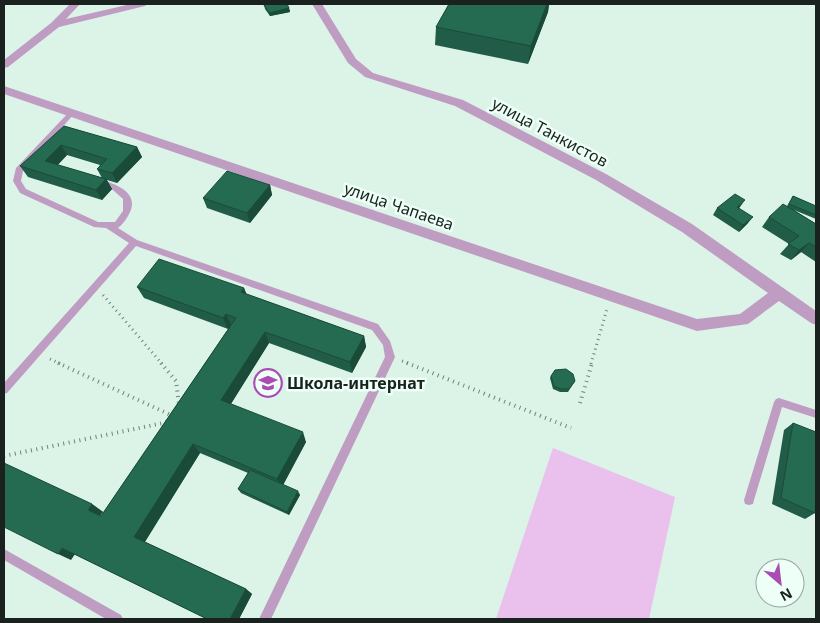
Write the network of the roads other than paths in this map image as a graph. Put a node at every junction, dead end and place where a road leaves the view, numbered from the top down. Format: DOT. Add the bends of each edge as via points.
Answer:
graph roads {
  1 [pos="75,4"];
  2 [pos="142,4"];
  3 [pos="317,4"];
  4 [pos="56,25"];
  5 [pos="4,65"];
  6 [pos="4,90"];
  7 [pos="72,113"];
  8 [pos="91,180"];
  9 [pos="107,225"];
  10 [pos="134,242"];
  11 [pos="779,292"];
  12 [pos="816,319"];
  13 [pos="4,390"];
  14 [pos="816,414"];
  15 [pos="749,500"];
  16 [pos="4,554"];
  17 [pos="117,619"];
  18 [pos="265,619"];
  1 -- 4 [label="street"];
  2 -- 4 [label="street"];
  3 -- 11 [label="street, улица Танкистов" via="352,61 369,75 459,103 593,172 687,228"];
  4 -- 5 [label="street"];
  6 -- 7 [label="street, улица Чапаева"];
  7 -- 9 [label="lane" via="19,170 17,181 23,190 97,225"];
  7 -- 11 [label="street, улица Чапаева" via="697,325 743,320"];
  8 -- 9 [label="lane" via="118,188 126,196 127,211 117,225"];
  9 -- 10 [label="lane"];
  10 -- 13 [label="lane"];
  10 -- 18 [label="lane" via="374,328 387,344 390,357"];
  11 -- 12 [label="street, улица Танкистов"];
  14 -- 15 [label="lane" via="779,402"];
  16 -- 17 [label="lane"];
}
